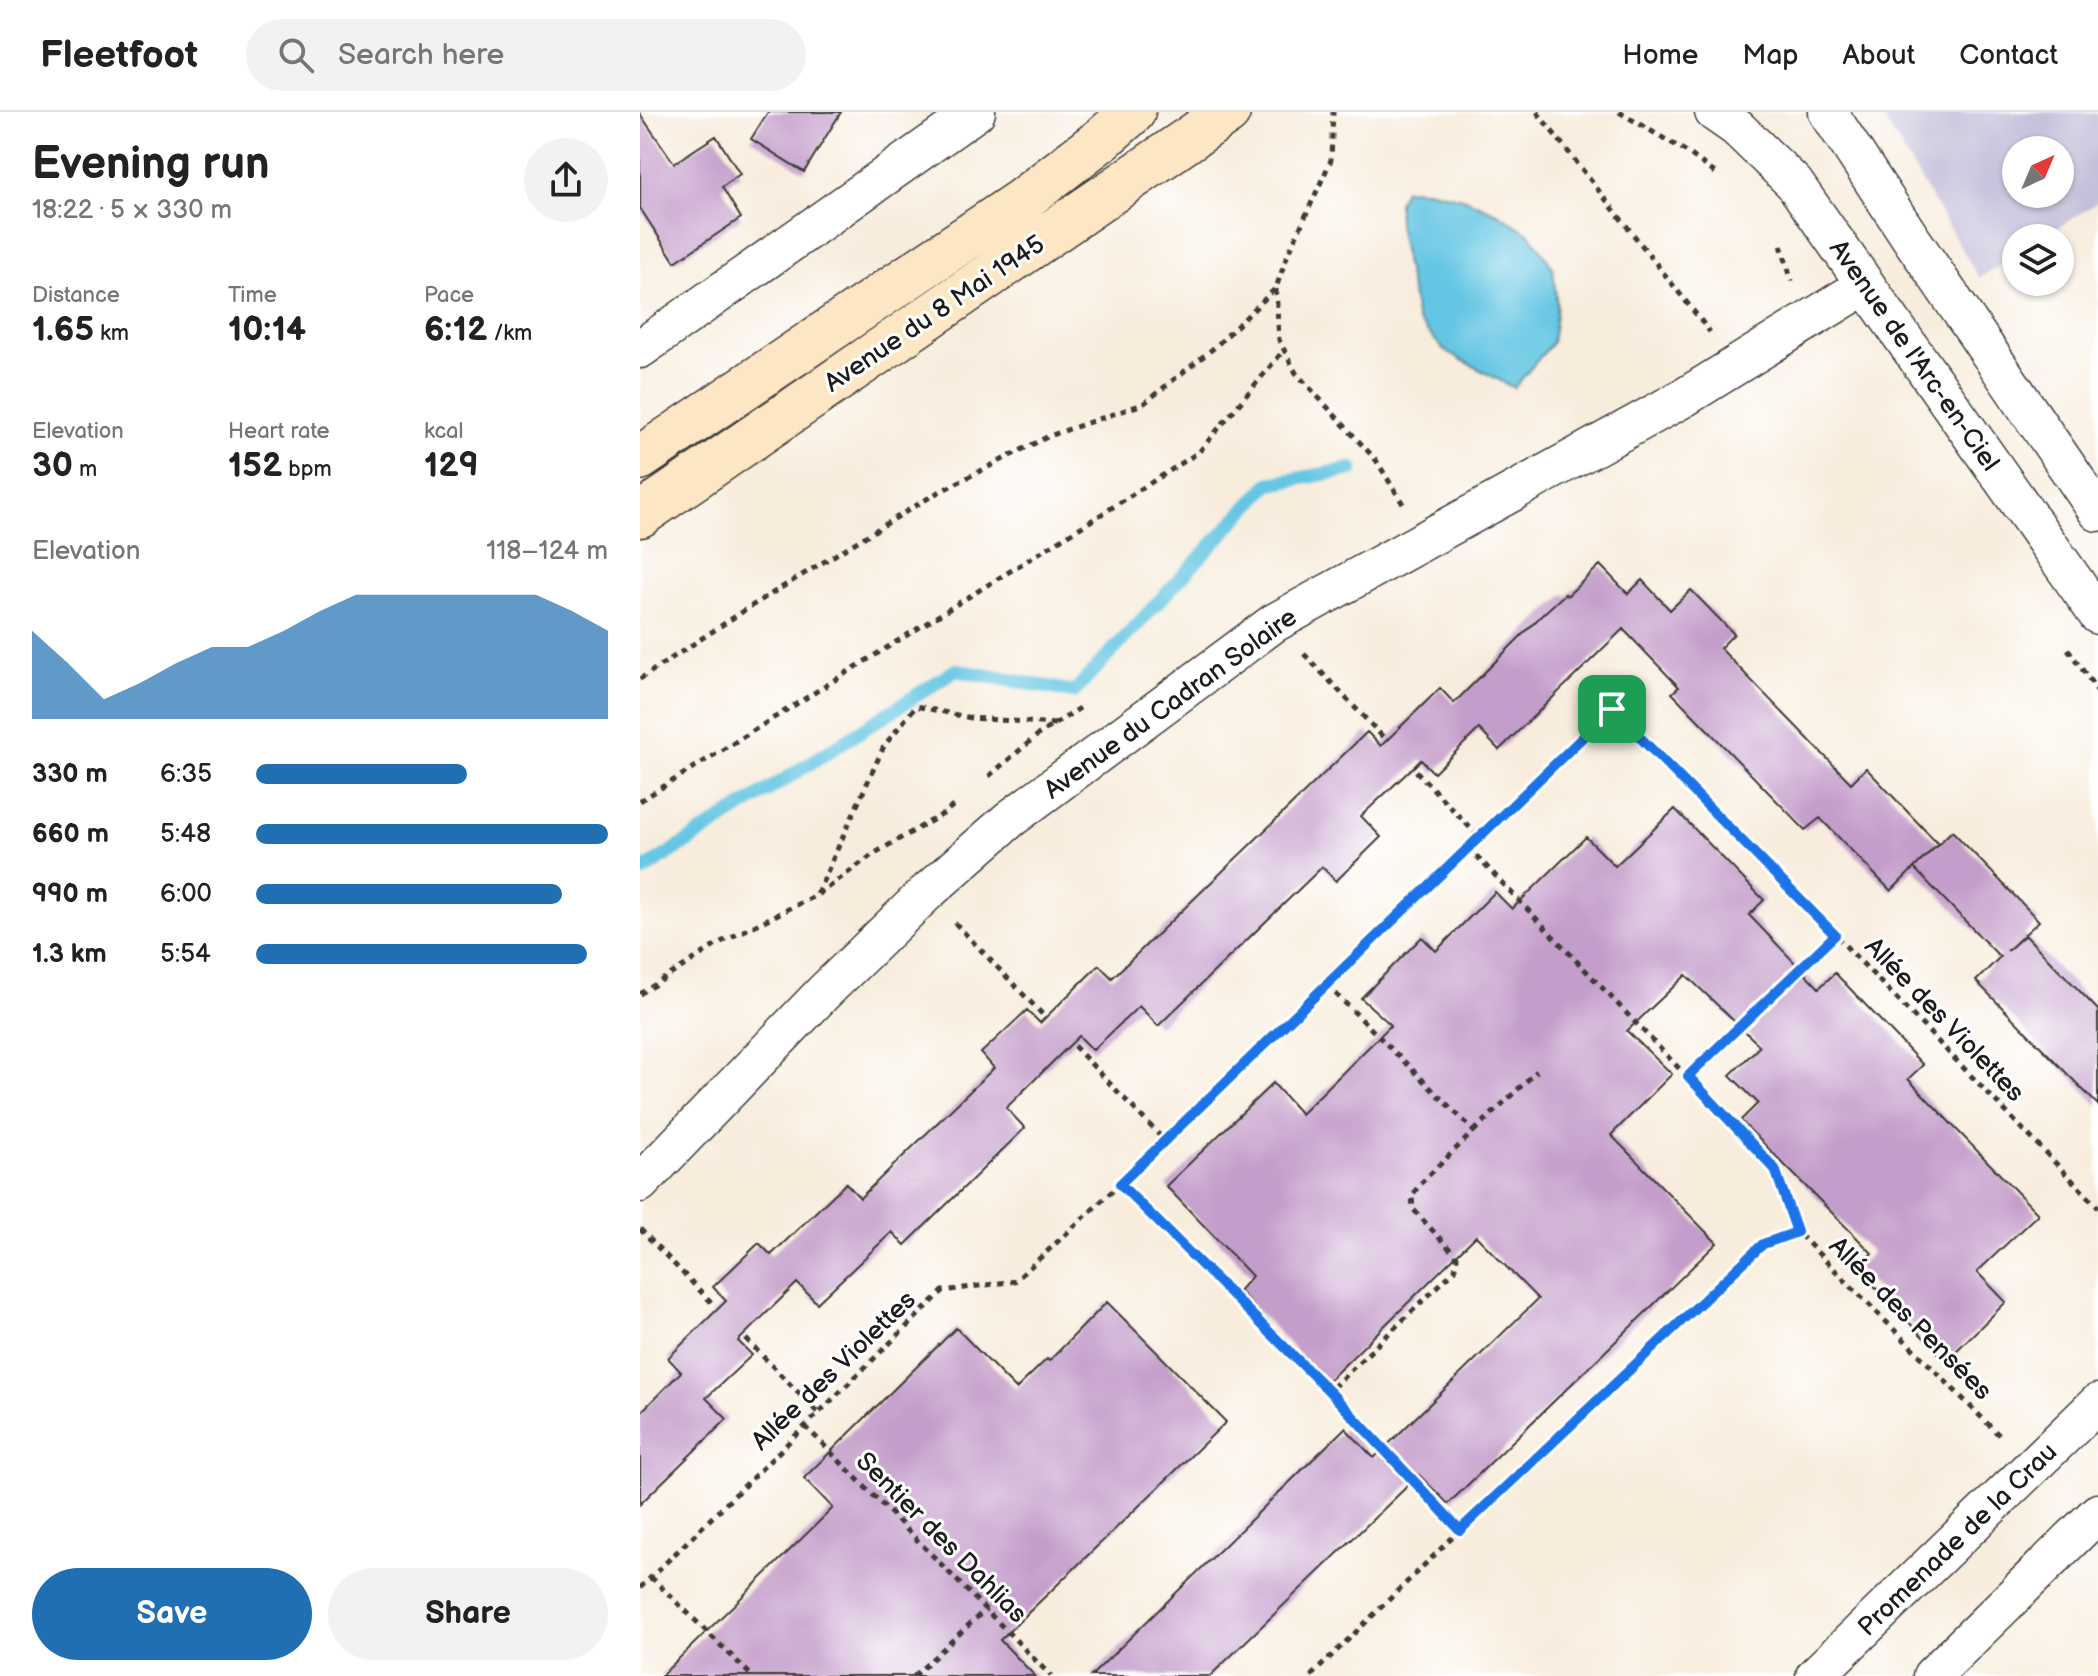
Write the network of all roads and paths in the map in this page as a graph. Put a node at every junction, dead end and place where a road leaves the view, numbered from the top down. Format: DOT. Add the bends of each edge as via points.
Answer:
graph roads {
  1 [pos="976,112"];
  2 [pos="1133,112"];
  3 [pos="1228,112"];
  4 [pos="1333,112"];
  5 [pos="1537,112"];
  6 [pos="1619,112"];
  7 [pos="1714,112"];
  8 [pos="1828,112"];
  9 [pos="1722,177"];
  10 [pos="1777,233"];
  11 [pos="1866,285"];
  12 [pos="1276,288"];
  13 [pos="1795,289"];
  14 [pos="1711,334"];
  15 [pos="640,349"];
  16 [pos="1284,350"];
  17 [pos="640,458"];
  18 [pos="1407,511"];
  19 [pos="2098,512"];
  20 [pos="640,515"];
  21 [pos="2098,615"];
  22 [pos="1274,623"];
  23 [pos="640,679"];
  24 [pos="1055,724"];
  25 [pos="1383,737"];
  26 [pos="1416,771"];
  27 [pos="640,801"];
  28 [pos="1478,836"];
  29 [pos="1468,847"];
  30 [pos="926,893"];
  31 [pos="1835,935"];
  32 [pos="1327,985"];
  33 [pos="640,994"];
  34 [pos="1043,1015"];
  35 [pos="1074,1046"];
  36 [pos="1537,1071"];
  37 [pos="1688,1076"];
  38 [pos="1474,1131"];
  39 [pos="1165,1141"];
  40 [pos="640,1183"];
  41 [pos="1120,1184"];
  42 [pos="2098,1207"];
  43 [pos="640,1229"];
  44 [pos="1797,1232"];
  45 [pos="714,1305"];
  46 [pos="746,1339"];
  47 [pos="1329,1391"];
  48 [pos="2098,1403"];
  49 [pos="818,1413"];
  50 [pos="805,1426"];
  51 [pos="2031,1467"];
  52 [pos="2098,1513"];
  53 [pos="1460,1530"];
  54 [pos="651,1577"];
  55 [pos="640,1588"];
  56 [pos="986,1609"];
  57 [pos="1315,1675"];
  58 [pos="752,1676"];
  59 [pos="914,1676"];
  60 [pos="1051,1676"];
  61 [pos="1815,1676"];
  62 [pos="1932,1676"];
  1 -- 15 [label="street"];
  2 -- 17 [label="main road, Avenue du 8 Mai 1945" via="1021,201"];
  3 -- 20 [label="main road, Avenue du 8 Mai 1945"];
  4 -- 12 [label="path" via="1331,160"];
  5 -- 14 [label="path"];
  6 -- 9 [label="path"];
  7 -- 11 [label="street, Avenue de l'Arc-en-Ciel" via="1794,183"];
  8 -- 19 [label="street"];
  10 -- 13 [label="path"];
  11 -- 21 [label="street, Avenue de l'Arc-en-Ciel"];
  11 -- 22 [label="street, Avenue du Cadran Solaire" via="1685,397"];
  12 -- 16 [label="path"];
  12 -- 23 [label="path" via="1215,347 1143,404 1049,436 935,494"];
  16 -- 18 [label="path" via="1296,373 1376,460"];
  16 -- 27 [label="path" via="1199,452"];
  22 -- 25 [label="path"];
  22 -- 30 [label="street, Avenue du Cadran Solaire" via="1010,819"];
  24 -- 33 [label="path" via="971,718 916,706 884,746 817,895 721,942"];
  26 -- 28 [label="path"];
  28 -- 29 [label="path, Allée des Violettes"];
  28 -- 31 [label="path, Allée des Violettes" via="1612,709"];
  29 -- 32 [label="path, Allée des Violettes"];
  29 -- 37 [label="path, Allée des Pensées"];
  30 -- 34 [label="path"];
  30 -- 40 [label="street, Avenue du Cadran Solaire"];
  31 -- 37 [label="path"];
  31 -- 42 [label="path, Allée des Violettes"];
  32 -- 38 [label="path"];
  32 -- 39 [label="path, Allée des Violettes"];
  35 -- 39 [label="path"];
  36 -- 38 [label="path"];
  37 -- 44 [label="path, Allée des Pensées" via="1775,1169"];
  38 -- 47 [label="path" via="1412,1196 1413,1209 1457,1257 1455,1270"];
  39 -- 41 [label="path, Allée des Violettes"];
  41 -- 47 [label="path"];
  41 -- 49 [label="path, Allée des Violettes" via="1015,1281 943,1291"];
  43 -- 45 [label="path"];
  44 -- 51 [label="path, Allée des Pensées"];
  44 -- 53 [label="path" via="1763,1244"];
  46 -- 49 [label="path"];
  47 -- 53 [label="path"];
  48 -- 51 [label="street, Promenade de la Crau"];
  49 -- 50 [label="path, Allée des Violettes"];
  50 -- 54 [label="path, Allée des Violettes"];
  50 -- 56 [label="path, Sentier des Dahlias"];
  51 -- 61 [label="street, Promenade de la Crau"];
  52 -- 62 [label="street"];
  53 -- 57 [label="path"];
  54 -- 55 [label="path, Allée des Violettes"];
  54 -- 58 [label="path"];
  56 -- 59 [label="path"];
  56 -- 60 [label="path, Sentier des Dahlias"];
}
